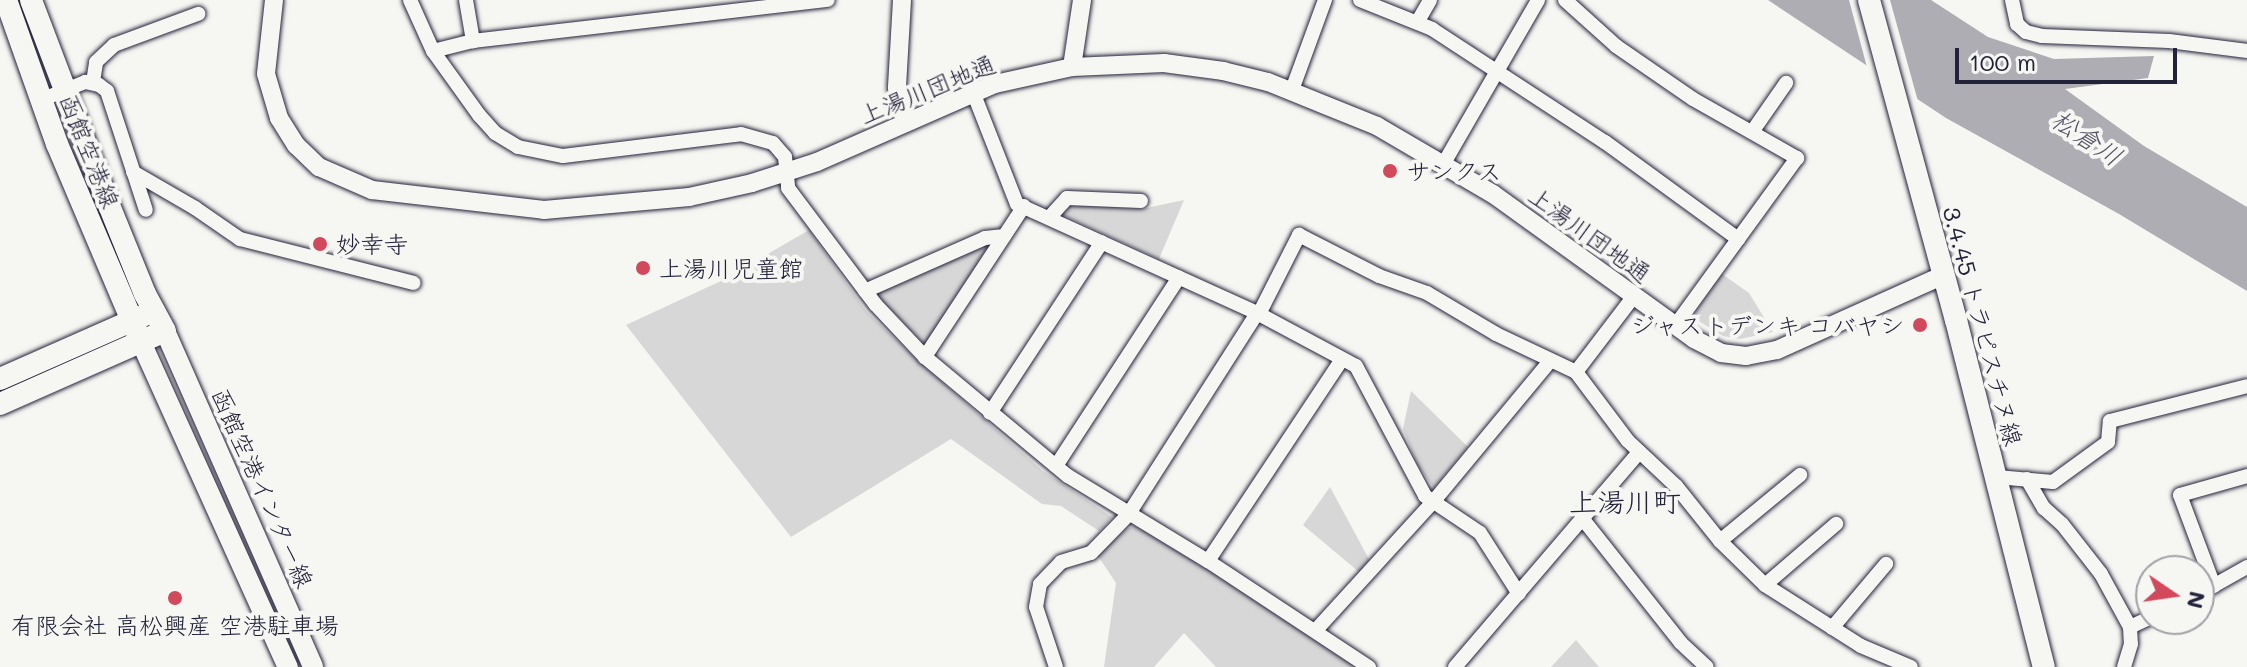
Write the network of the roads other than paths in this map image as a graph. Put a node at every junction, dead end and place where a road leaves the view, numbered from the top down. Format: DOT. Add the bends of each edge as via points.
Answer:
graph roads {
  1 [pos="6,0"];
  2 [pos="31,0"];
  3 [pos="274,0"];
  4 [pos="410,0"];
  5 [pos="466,0"];
  6 [pos="828,0"];
  7 [pos="902,0"];
  8 [pos="1082,0"];
  9 [pos="1325,0"];
  10 [pos="1360,0"];
  11 [pos="1430,0"];
  12 [pos="1538,0"];
  13 [pos="1565,0"];
  14 [pos="1869,0"];
  15 [pos="2012,0"];
  16 [pos="198,14"];
  17 [pos="1418,21"];
  18 [pos="473,41"];
  19 [pos="433,51"];
  20 [pos="2247,51"];
  21 [pos="1072,67"];
  22 [pos="1497,71"];
  23 [pos="93,82"];
  24 [pos="1786,83"];
  25 [pos="63,90"];
  26 [pos="1292,90"];
  27 [pos="973,92"];
  28 [pos="41,100"];
  29 [pos="905,121"];
  30 [pos="1752,132"];
  31 [pos="1444,163"];
  32 [pos="133,172"];
  33 [pos="785,173"];
  34 [pos="1141,201"];
  35 [pos="1024,206"];
  36 [pos="146,210"];
  37 [pos="1049,218"];
  38 [pos="1004,236"];
  39 [pos="1738,239"];
  40 [pos="1102,242"];
  41 [pos="1944,275"];
  42 [pos="1179,277"];
  43 [pos="414,283"];
  44 [pos="865,291"];
  45 [pos="1634,296"];
  46 [pos="1258,314"];
  47 [pos="131,319"];
  48 [pos="160,322"];
  49 [pos="1675,326"];
  50 [pos="141,342"];
  51 [pos="925,357"];
  52 [pos="1342,359"];
  53 [pos="1550,361"];
  54 [pos="1576,372"];
  55 [pos="0,379"];
  56 [pos="2247,386"];
  57 [pos="0,404"];
  58 [pos="990,413"];
  59 [pos="1639,452"];
  60 [pos="1056,466"];
  61 [pos="1800,475"];
  62 [pos="2247,476"];
  63 [pos="1997,477"];
  64 [pos="2027,479"];
  65 [pos="1433,502"];
  66 [pos="1128,515"];
  67 [pos="1582,518"];
  68 [pos="1836,524"];
  69 [pos="1720,541"];
  70 [pos="2202,555"];
  71 [pos="1208,561"];
  72 [pos="1886,564"];
  73 [pos="2247,567"];
  74 [pos="1765,585"];
  75 [pos="2215,585"];
  76 [pos="1519,594"];
  77 [pos="2135,625"];
  78 [pos="2130,627"];
  79 [pos="1832,628"];
  80 [pos="1316,630"];
  81 [pos="1700,665"];
  82 [pos="288,667"];
  83 [pos="313,667"];
  84 [pos="1056,667"];
  85 [pos="1369,667"];
  86 [pos="1455,667"];
  87 [pos="1911,667"];
  88 [pos="2044,667"];
  89 [pos="2124,667"];
  1 -- 28 [label="main road, 函館空港線"];
  2 -- 25 [label="main road, 函館空港線"];
  3 -- 33 [label="street, 上湯川団地通" via="266,58 273,105 307,158 355,185 491,207 571,210 689,197"];
  4 -- 19 [label="street"];
  5 -- 18 [label="street"];
  6 -- 18 [label="street"];
  7 -- 29 [label="street" via="897,88"];
  8 -- 21 [label="street"];
  9 -- 26 [label="street"];
  10 -- 17 [label="street"];
  11 -- 17 [label="street"];
  12 -- 22 [label="street"];
  13 -- 30 [label="street" via="1616,46"];
  14 -- 41 [label="main road, 3.4.45 トラピスチヌ線"];
  15 -- 20 [label="street" via="2017,24 2042,36 2169,41"];
  16 -- 23 [label="street" via="103,52"];
  17 -- 22 [label="street"];
  18 -- 19 [label="street"];
  19 -- 33 [label="street" via="487,125 518,147 578,156 749,135 779,147"];
  21 -- 26 [label="street, 上湯川団地通" via="1180,64"];
  21 -- 27 [label="street, 上湯川団地通"];
  22 -- 31 [label="street"];
  22 -- 39 [label="street"];
  23 -- 25 [label="street"];
  23 -- 32 [label="street" via="107,91"];
  24 -- 30 [label="street"];
  25 -- 28 [label="street"];
  25 -- 48 [label="main road, 函館空港線"];
  26 -- 31 [label="street, 上湯川団地通" via="1377,126"];
  27 -- 29 [label="street, 上湯川団地通"];
  27 -- 35 [label="street" via="1017,204"];
  28 -- 47 [label="main road, 函館空港線"];
  29 -- 33 [label="street, 上湯川団地通"];
  30 -- 39 [label="street" via="1797,158"];
  31 -- 45 [label="street, 上湯川団地通"];
  32 -- 36 [label="street"];
  32 -- 43 [label="street" via="240,239"];
  33 -- 44 [label="street" via="788,188"];
  34 -- 37 [label="street" via="1067,198"];
  35 -- 37 [label="street"];
  35 -- 38 [label="street"];
  37 -- 40 [label="street"];
  38 -- 44 [label="street" via="985,238"];
  38 -- 51 [label="street"];
  39 -- 49 [label="street"];
  40 -- 42 [label="street"];
  40 -- 58 [label="street"];
  41 -- 49 [label="street, 上湯川団地通" via="1758,354 1721,353"];
  41 -- 63 [label="main road, 3.4.45 トラピスチヌ線"];
  42 -- 46 [label="street"];
  42 -- 60 [label="street"];
  44 -- 51 [label="street"];
  45 -- 49 [label="street, 上湯川団地通"];
  45 -- 54 [label="street"];
  46 -- 52 [label="street"];
  46 -- 53 [label="street" via="1299,235 1379,276 1427,293"];
  46 -- 66 [label="street"];
  47 -- 48 [label="main road"];
  47 -- 50 [label="main road, 函館空港線"];
  47 -- 55 [label="main road"];
  48 -- 50 [label="main road"];
  48 -- 83 [label="main road, 函館空港インター線"];
  50 -- 57 [label="main road"];
  50 -- 82 [label="main road"];
  51 -- 58 [label="street"];
  52 -- 65 [label="street" via="1356,366 1425,496"];
  52 -- 71 [label="street"];
  53 -- 54 [label="street"];
  53 -- 65 [label="street"];
  54 -- 59 [label="street"];
  56 -- 64 [label="street" via="2110,421 2108,442 2053,482"];
  58 -- 60 [label="street"];
  59 -- 67 [label="street"];
  59 -- 69 [label="street" via="1676,486"];
  60 -- 66 [label="street"];
  61 -- 69 [label="street"];
  62 -- 70 [label="street" via="2180,495"];
  63 -- 64 [label="street"];
  63 -- 88 [label="main road, 3.4.45 トラピスチヌ線"];
  64 -- 78 [label="street" via="2044,508 2101,574"];
  65 -- 76 [label="street" via="1480,533"];
  65 -- 80 [label="street"];
  66 -- 71 [label="street"];
  66 -- 84 [label="street" via="1091,553 1061,562 1040,584 1036,607"];
  67 -- 76 [label="street"];
  67 -- 81 [label="street"];
  68 -- 74 [label="street"];
  69 -- 74 [label="street"];
  71 -- 80 [label="street"];
  72 -- 79 [label="street"];
  73 -- 75 [label="street"];
  74 -- 79 [label="street"];
  76 -- 86 [label="street"];
  77 -- 78 [label="street"];
  78 -- 89 [label="street"];
  79 -- 87 [label="street"];
  80 -- 85 [label="street"];
}
